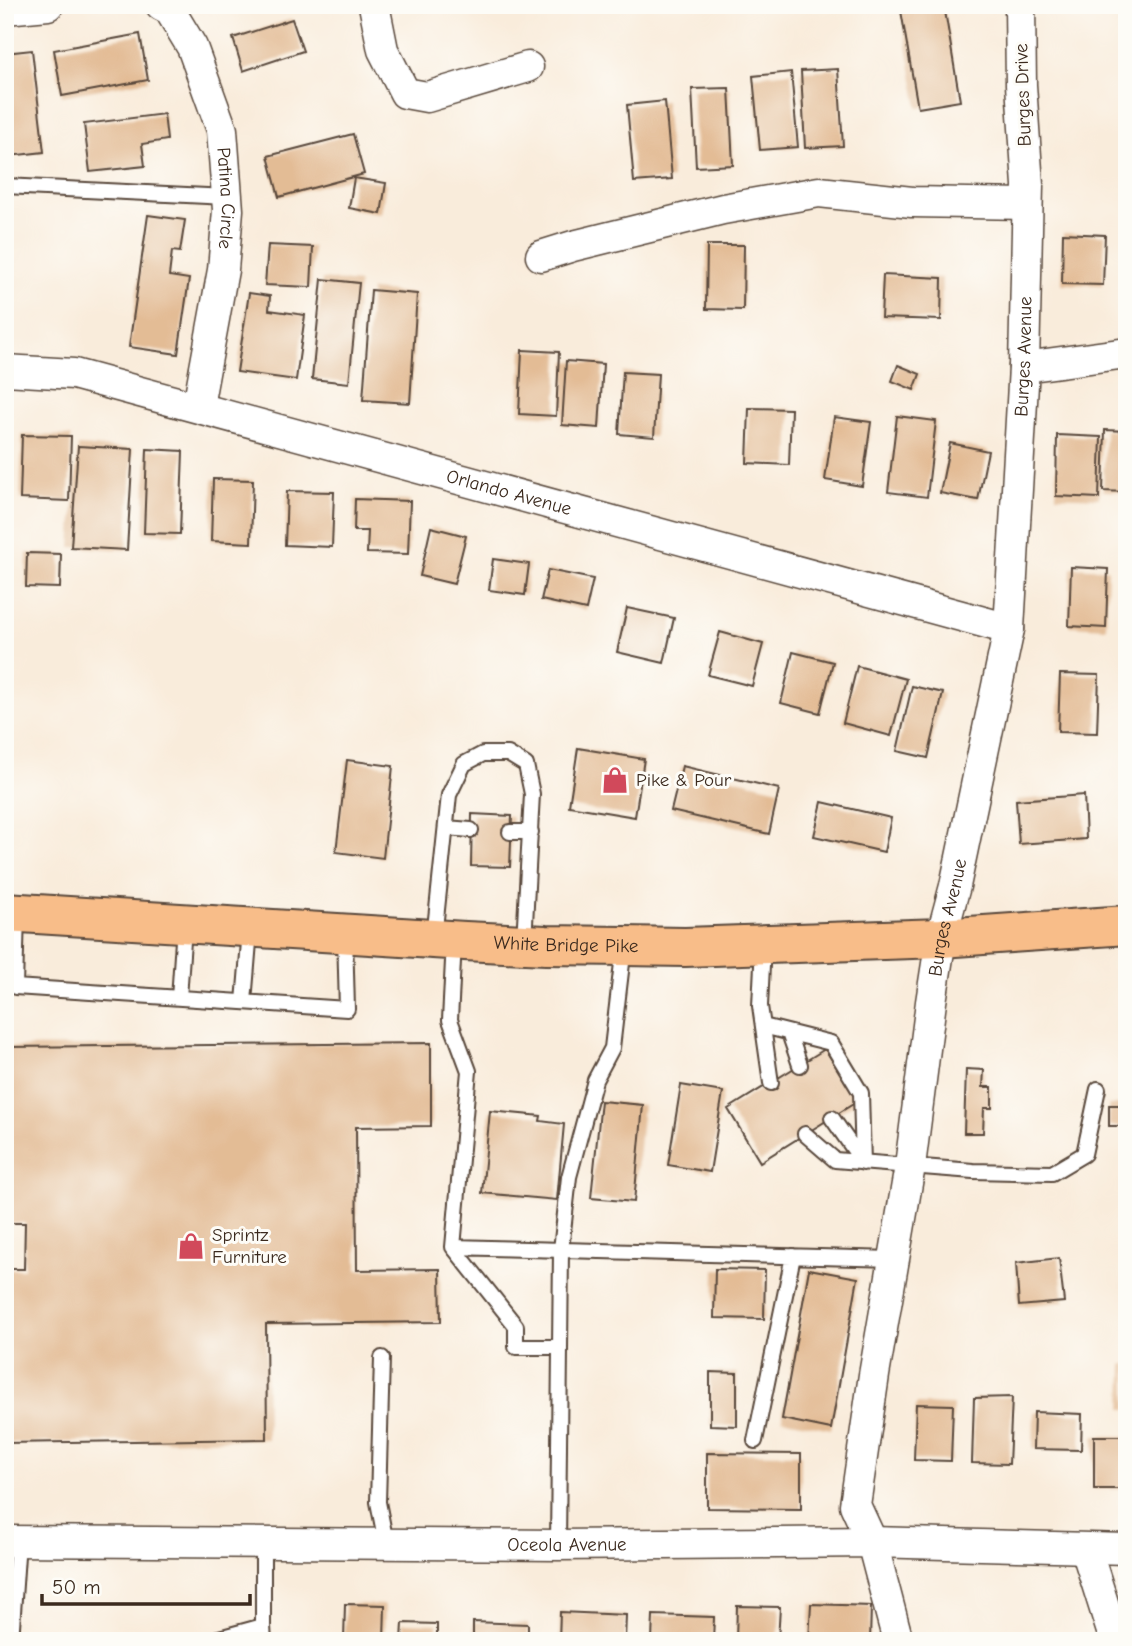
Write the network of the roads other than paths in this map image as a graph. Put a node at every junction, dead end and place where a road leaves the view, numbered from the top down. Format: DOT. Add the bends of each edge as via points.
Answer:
graph roads {
  1 [pos="48,5"];
  2 [pos="161,5"];
  3 [pos="374,5"];
  4 [pos="1020,5"];
  5 [pos="5,9"];
  6 [pos="528,67"];
  7 [pos="5,186"];
  8 [pos="1027,194"];
  9 [pos="227,197"];
  10 [pos="541,256"];
  11 [pos="1127,353"];
  12 [pos="1024,367"];
  13 [pos="5,370"];
  14 [pos="198,406"];
  15 [pos="1009,629"];
  16 [pos="446,828"];
  17 [pos="471,830"];
  18 [pos="510,832"];
  19 [pos="531,832"];
  20 [pos="11,912"];
  21 [pos="184,923"];
  22 [pos="1127,925"];
  23 [pos="250,927"];
  24 [pos="345,933"];
  25 [pos="942,938"];
  26 [pos="444,939"];
  27 [pos="524,944"];
  28 [pos="763,944"];
  29 [pos="624,946"];
  30 [pos="10,987"];
  31 [pos="179,998"];
  32 [pos="244,1002"];
  33 [pos="763,1026"];
  34 [pos="789,1033"];
  35 [pos="800,1065"];
  36 [pos="771,1083"];
  37 [pos="1098,1089"];
  38 [pos="832,1118"];
  39 [pos="805,1134"];
  40 [pos="863,1163"];
  41 [pos="910,1167"];
  42 [pos="453,1247"];
  43 [pos="561,1250"];
  44 [pos="793,1256"];
  45 [pos="894,1259"];
  46 [pos="560,1347"];
  47 [pos="383,1359"];
  48 [pos="755,1441"];
  49 [pos="12,1541"];
  50 [pos="872,1542"];
  51 [pos="264,1543"];
  52 [pos="386,1543"];
  53 [pos="558,1545"];
  54 [pos="1086,1549"];
  55 [pos="1127,1549"];
  56 [pos="264,1634"];
  57 [pos="11,1641"];
  58 [pos="208,1641"];
  59 [pos="898,1641"];
  60 [pos="1115,1641"];
  1 -- 5 [label="street"];
  2 -- 9 [label="street, Patina Circle" via="169,9 192,47 222,130"];
  3 -- 6 [label="street" via="383,50 405,93 426,97"];
  4 -- 8 [label="street, Burges Drive"];
  7 -- 9 [label="lane"];
  8 -- 10 [label="street" via="912,202 819,192 723,209"];
  8 -- 12 [label="street, Burges Avenue"];
  9 -- 14 [label="street, Patina Circle" via="223,270"];
  11 -- 12 [label="street"];
  12 -- 15 [label="street, Burges Avenue"];
  13 -- 14 [label="street, Orlando Avenue" via="74,374"];
  14 -- 15 [label="street, Orlando Avenue"];
  15 -- 25 [label="street, Burges Avenue"];
  16 -- 17 [label="lane"];
  16 -- 19 [label="lane" via="449,795 464,764 483,754 508,754 526,765 532,794"];
  16 -- 26 [label="lane"];
  18 -- 19 [label="lane"];
  19 -- 27 [label="lane"];
  20 -- 21 [label="main road, White Bridge Pike"];
  20 -- 30 [label="lane"];
  21 -- 23 [label="main road, White Bridge Pike"];
  21 -- 31 [label="lane"];
  22 -- 25 [label="main road, White Bridge Pike"];
  23 -- 24 [label="main road, White Bridge Pike"];
  23 -- 32 [label="lane"];
  24 -- 26 [label="main road, White Bridge Pike"];
  24 -- 32 [label="lane" via="346,1009"];
  25 -- 28 [label="main road, White Bridge Pike"];
  25 -- 41 [label="street, Burges Avenue"];
  26 -- 27 [label="main road, White Bridge Pike"];
  26 -- 42 [label="lane" via="450,1020 469,1071"];
  27 -- 29 [label="main road, White Bridge Pike"];
  28 -- 29 [label="main road, White Bridge Pike"];
  28 -- 33 [label="lane"];
  29 -- 43 [label="lane" via="612,1048 595,1080 569,1177"];
  30 -- 31 [label="lane"];
  31 -- 32 [label="lane"];
  33 -- 34 [label="lane"];
  33 -- 36 [label="lane"];
  34 -- 35 [label="lane"];
  34 -- 40 [label="lane" via="831,1043 861,1093"];
  37 -- 41 [label="lane" via="1083,1154 1052,1173"];
  38 -- 40 [label="lane"];
  39 -- 40 [label="lane" via="835,1160"];
  40 -- 41 [label="lane"];
  41 -- 45 [label="street, Burges Avenue"];
  42 -- 43 [label="lane"];
  42 -- 46 [label="lane" via="516,1326 516,1347"];
  43 -- 44 [label="lane"];
  43 -- 46 [label="lane"];
  44 -- 45 [label="lane"];
  44 -- 48 [label="lane"];
  45 -- 50 [label="street, Burges Avenue" via="855,1504"];
  46 -- 53 [label="lane"];
  47 -- 52 [label="lane" via="378,1502"];
  49 -- 51 [label="street, Oceola Avenue"];
  49 -- 57 [label="lane"];
  50 -- 53 [label="street, Oceola Avenue"];
  50 -- 54 [label="street, Oceola Avenue"];
  50 -- 59 [label="street, Burges Avenue"];
  51 -- 52 [label="street, Oceola Avenue"];
  51 -- 56 [label="lane"];
  52 -- 53 [label="street, Oceola Avenue"];
  54 -- 55 [label="street, Oceola Avenue"];
  54 -- 60 [label="street"];
  56 -- 58 [label="lane"];
}
